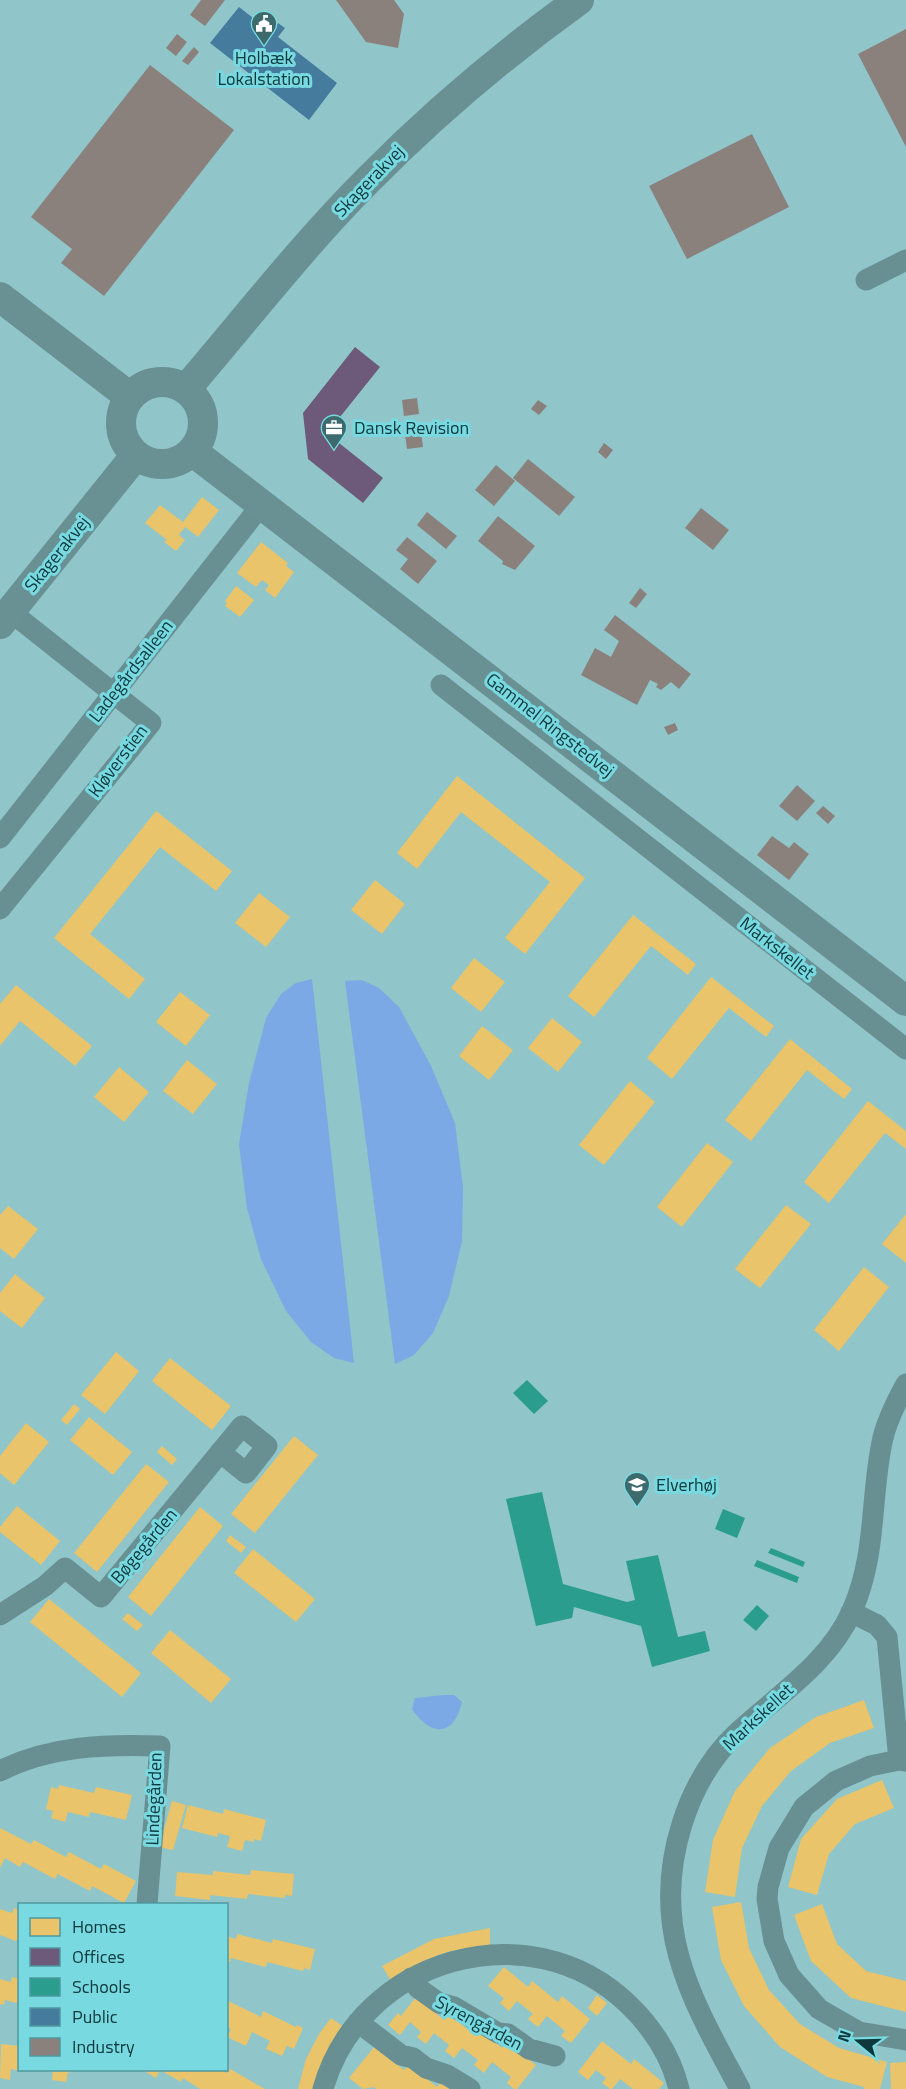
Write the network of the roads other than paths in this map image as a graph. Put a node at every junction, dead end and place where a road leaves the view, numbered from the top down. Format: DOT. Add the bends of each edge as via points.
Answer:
graph roads {
  1 [pos="579,0"];
  2 [pos="906,260"];
  3 [pos="866,280"];
  4 [pos="0,297"];
  5 [pos="186,389"];
  6 [pos="130,397"];
  7 [pos="192,451"];
  8 [pos="136,455"];
  9 [pos="262,504"];
  10 [pos="6,617"];
  11 [pos="441,685"];
  12 [pos="114,693"];
  13 [pos="671,818"];
  14 [pos="0,838"];
  15 [pos="648,847"];
  16 [pos="0,909"];
  17 [pos="906,1001"];
  18 [pos="906,1049"];
  19 [pos="906,1384"];
  20 [pos="220,1452"];
  21 [pos="851,1612"];
  22 [pos="0,1615"];
  23 [pos="903,1760"];
  24 [pos="0,1771"];
  25 [pos="147,1903"];
  26 [pos="411,1978"];
  27 [pos="358,2022"];
  28 [pos="906,2040"];
  29 [pos="555,2056"];
  30 [pos="329,2088"];
  31 [pos="739,2088"];
  32 [pos="470,2089"];
  33 [pos="679,2089"];
  1 -- 5 [label="street, Skagerakvej" via="423,125 366,181"];
  2 -- 3 [label="street"];
  4 -- 6 [label="street"];
  5 -- 6 [label="street" via="172,382 157,382"];
  5 -- 7 [label="street" via="198,402 203,419 201,436"];
  6 -- 8 [label="street" via="122,411 121,427"];
  7 -- 8 [label="street" via="165,464"];
  7 -- 9 [label="street, Gammel Ringstedvej"];
  8 -- 10 [label="street, Skagerakvej"];
  9 -- 12 [label="street, Ladegårdsalleen"];
  9 -- 13 [label="street, Gammel Ringstedvej"];
  10 -- 12 [label="street, Kløverstien" via="21,620"];
  11 -- 15 [label="street, Markskellet"];
  12 -- 14 [label="street, Ladegårdsalleen"];
  12 -- 16 [label="street, Kløverstien" via="151,723"];
  13 -- 15 [label="street"];
  13 -- 17 [label="street, Gammel Ringstedvej"];
  15 -- 18 [label="street, Markskellet"];
  19 -- 21 [label="street, Markskellet" via="892,1409 882,1440 870,1555"];
  20 -- 22 [label="street, Bøgegården" via="101,1597 65,1568"];
  21 -- 23 [label="street" via="877,1625 886,1637"];
  21 -- 31 [label="street, Markskellet" via="807,1672 729,1740 713,1760 690,1802 676,1846 670,1905 679,1958 694,2000"];
  23 -- 28 [label="street" via="870,1766 836,1780 804,1808 779,1848 767,1899 774,1941 789,1975 819,2008 859,2032"];
  24 -- 25 [label="street, Lindegården" via="28,1759 68,1750 110,1745 160,1746"];
  26 -- 27 [label="street, Syrengården" via="381,1998"];
  26 -- 29 [label="street, Syrengården" via="418,1988 440,2003 498,2033 508,2034 529,2049"];
  26 -- 33 [label="street, Syrengården" via="446,1962 487,1954 537,1957 582,1972 617,1993 648,2025 664,2050"];
  27 -- 30 [label="street, Syrengården" via="339,2050"];
  27 -- 32 [label="street" via="400,2055"];
}
